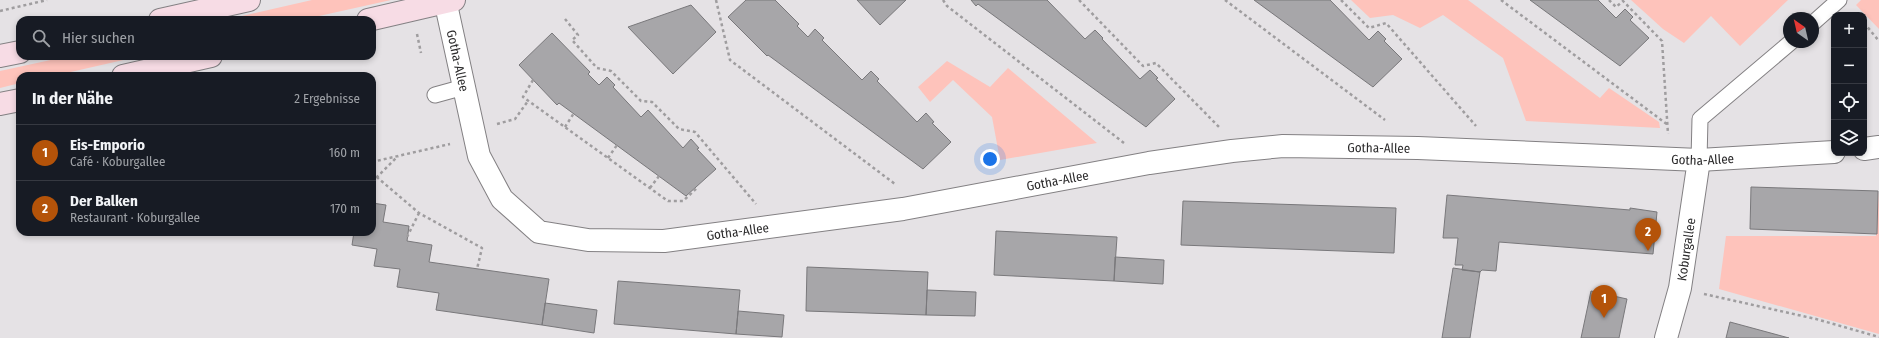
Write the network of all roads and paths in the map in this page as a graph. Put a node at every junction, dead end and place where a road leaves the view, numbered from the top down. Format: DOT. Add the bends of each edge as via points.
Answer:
graph roads {
  1 [pos="47,0"];
  2 [pos="249,0"];
  3 [pos="716,0"];
  4 [pos="943,0"];
  5 [pos="1079,0"];
  6 [pos="1225,0"];
  7 [pos="1341,0"];
  8 [pos="1501,0"];
  9 [pos="1609,0"];
  10 [pos="1839,0"];
  11 [pos="448,1"];
  12 [pos="0,11"];
  13 [pos="178,16"];
  14 [pos="376,18"];
  15 [pos="1819,18"];
  16 [pos="565,19"];
  17 [pos="1867,27"];
  18 [pos="1879,41"];
  19 [pos="1784,48"];
  20 [pos="16,53"];
  21 [pos="0,56"];
  22 [pos="193,60"];
  23 [pos="141,72"];
  24 [pos="533,80"];
  25 [pos="464,87"];
  26 [pos="435,95"];
  27 [pos="16,101"];
  28 [pos="528,101"];
  29 [pos="0,104"];
  30 [pos="574,114"];
  31 [pos="1385,120"];
  32 [pos="495,125"];
  33 [pos="1668,125"];
  34 [pos="1477,126"];
  35 [pos="564,127"];
  36 [pos="1221,129"];
  37 [pos="1668,134"];
  38 [pos="1124,143"];
  39 [pos="450,144"];
  40 [pos="617,145"];
  41 [pos="1879,147"];
  42 [pos="1867,149"];
  43 [pos="1831,152"];
  44 [pos="398,155"];
  45 [pos="608,158"];
  46 [pos="1698,160"];
  47 [pos="376,161"];
  48 [pos="659,176"];
  49 [pos="377,178"];
  50 [pos="896,185"];
  51 [pos="698,187"];
  52 [pos="650,188"];
  53 [pos="758,206"];
  54 [pos="419,213"];
  55 [pos="407,237"];
  56 [pos="477,269"];
  57 [pos="1680,288"];
  58 [pos="1879,337"];
  59 [pos="1666,338"];
  1 -- 12 [label="path"];
  2 -- 13 [label="main road"];
  3 -- 50 [label="path" via="730,60"];
  4 -- 38 [label="path" via="947,6"];
  5 -- 36 [label="path" via="1143,66 1156,63"];
  6 -- 31 [label="path"];
  7 -- 34 [label="path" via="1369,28 1386,23"];
  8 -- 33 [label="path"];
  9 -- 33 [label="path" via="1616,7 1623,1 1662,42"];
  10 -- 15 [label="lane"];
  11 -- 14 [label="main road"];
  11 -- 25 [label="street, Gotha-Allee"];
  16 -- 53 [label="path" via="578,35 572,40 597,68 611,71 641,101 652,102 679,129 695,132"];
  17 -- 18 [label="path"];
  19 -- 46 [label="lane" via="1700,119"];
  20 -- 21 [label="main road"];
  22 -- 23 [label="main road"];
  24 -- 28 [label="path" via="523,97"];
  25 -- 26 [label="lane"];
  25 -- 46 [label="street, Gotha-Allee" via="479,156 502,199 539,232 588,240 664,241 903,209 1149,163 1283,146 1425,148"];
  27 -- 29 [label="main road"];
  28 -- 32 [label="path" via="515,118"];
  28 -- 35 [label="path"];
  30 -- 35 [label="path"];
  33 -- 37 [label="path"];
  35 -- 45 [label="path"];
  39 -- 44 [label="path"];
  40 -- 45 [label="path"];
  41 -- 42 [label="street"];
  43 -- 46 [label="street, Gotha-Allee"];
  44 -- 47 [label="path"];
  44 -- 49 [label="path"];
  45 -- 52 [label="path"];
  46 -- 57 [label="street, Koburgallee"];
  48 -- 52 [label="path"];
  49 -- 54 [label="path"];
  51 -- 52 [label="path" via="683,201 668,201"];
  54 -- 55 [label="path"];
  54 -- 56 [label="path" via="482,248"];
  57 -- 58 [label="path" via="1816,319"];
  57 -- 59 [label="street, Koburgallee"];
}
